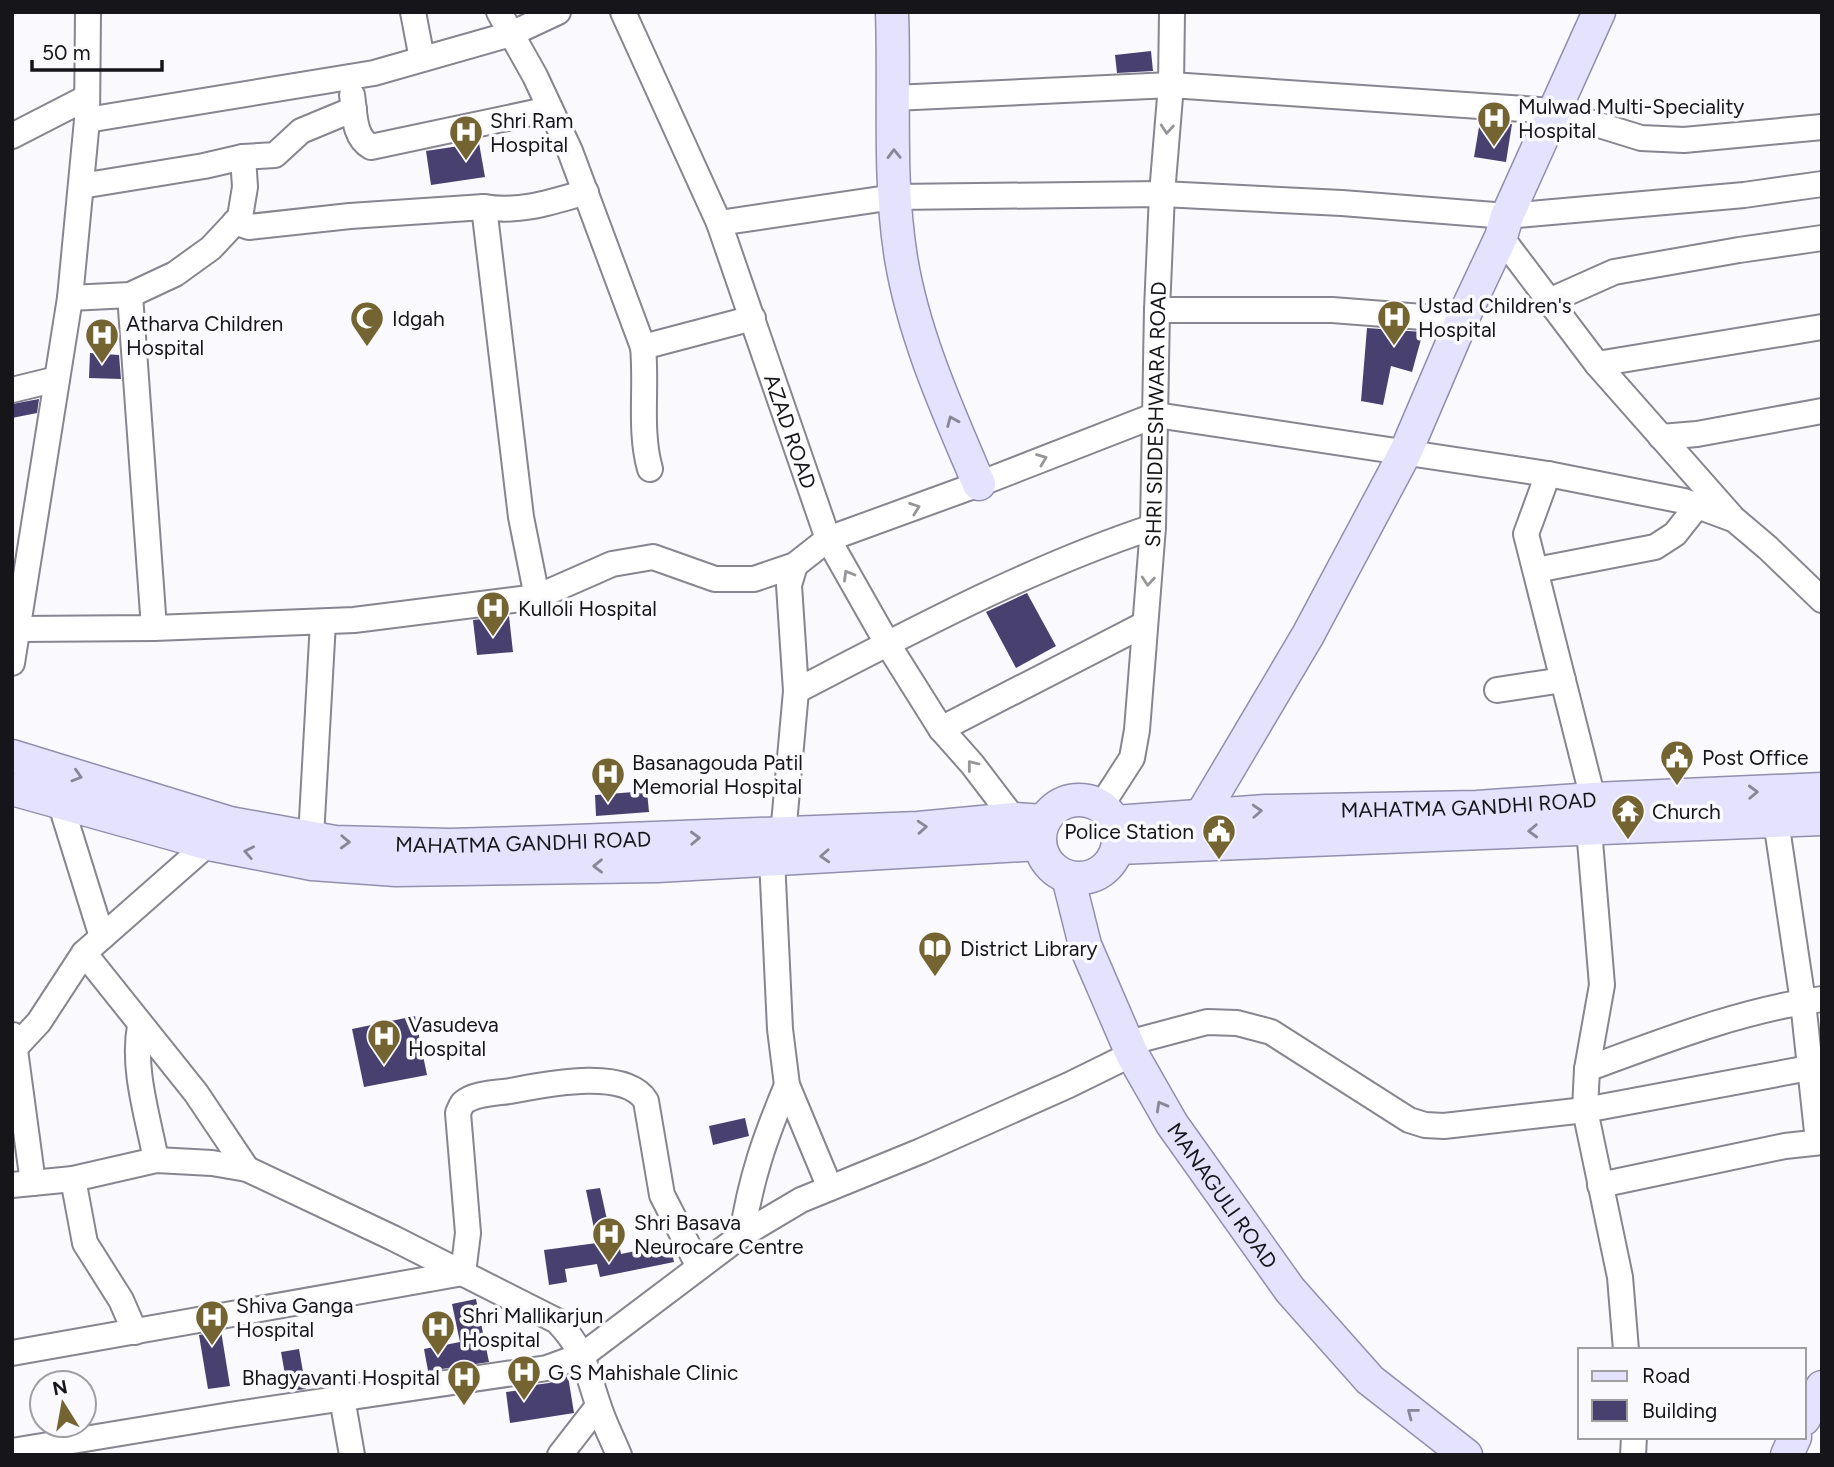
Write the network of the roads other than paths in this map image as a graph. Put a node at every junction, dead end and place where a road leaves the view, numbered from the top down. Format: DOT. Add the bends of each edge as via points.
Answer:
graph roads {
  1 [pos="89,12"];
  2 [pos="413,12"];
  3 [pos="499,12"];
  4 [pos="558,12"];
  5 [pos="623,12"];
  6 [pos="892,12"];
  7 [pos="1172,12"];
  8 [pos="1599,12"];
  9 [pos="511,34"];
  10 [pos="422,59"];
  11 [pos="349,77"];
  12 [pos="1171,85"];
  13 [pos="893,98"];
  14 [pos="86,109"];
  15 [pos="354,109"];
  16 [pos="550,109"];
  17 [pos="1554,111"];
  18 [pos="1822,127"];
  19 [pos="12,136"];
  20 [pos="243,157"];
  21 [pos="1822,184"];
  22 [pos="80,186"];
  23 [pos="586,192"];
  24 [pos="1162,194"];
  25 [pos="894,197"];
  26 [pos="484,206"];
  27 [pos="235,222"];
  28 [pos="719,223"];
  29 [pos="1504,227"];
  30 [pos="1822,238"];
  31 [pos="130,295"];
  32 [pos="70,298"];
  33 [pos="1549,301"];
  34 [pos="1157,310"];
  35 [pos="753,318"];
  36 [pos="1462,320"];
  37 [pos="1822,327"];
  38 [pos="643,347"];
  39 [pos="1597,364"];
  40 [pos="57,379"];
  41 [pos="12,390"];
  42 [pos="1822,411"];
  43 [pos="1156,415"];
  44 [pos="1661,437"];
  45 [pos="1406,451"];
  46 [pos="650,469"];
  47 [pos="1548,474"];
  48 [pos="979,484"];
  49 [pos="1697,506"];
  50 [pos="1735,520"];
  51 [pos="1153,527"];
  52 [pos="828,539"];
  53 [pos="795,565"];
  54 [pos="1536,570"];
  55 [pos="1820,595"];
  56 [pos="537,597"];
  57 [pos="323,622"];
  58 [pos="1143,625"];
  59 [pos="154,628"];
  60 [pos="18,629"];
  61 [pos="887,643"];
  62 [pos="12,663"];
  63 [pos="1563,680"];
  64 [pos="1497,690"];
  65 [pos="796,691"];
  66 [pos="941,729"];
  67 [pos="12,756"];
  68 [pos="12,789"];
  69 [pos="1822,789"];
  70 [pos="60,802"];
  71 [pos="1202,814"];
  72 [pos="1591,814"];
  73 [pos="1822,820"];
  74 [pos="1776,821"];
  75 [pos="1111,826"];
  76 [pos="1033,828"];
  77 [pos="219,834"];
  78 [pos="311,837"];
  79 [pos="777,847"];
  80 [pos="1068,877"];
  81 [pos="102,937"];
  82 [pos="84,953"];
  83 [pos="1812,1000"];
  84 [pos="140,1026"];
  85 [pos="14,1043"];
  86 [pos="1130,1049"];
  87 [pos="1809,1068"];
  88 [pos="1587,1069"];
  89 [pos="787,1085"];
  90 [pos="1585,1110"];
  91 [pos="1820,1142"];
  92 [pos="156,1160"];
  93 [pos="247,1169"];
  94 [pos="73,1178"];
  95 [pos="23,1184"];
  96 [pos="1600,1185"];
  97 [pos="830,1188"];
  98 [pos="742,1235"];
  99 [pos="699,1267"];
  100 [pos="463,1273"];
  101 [pos="135,1332"];
  102 [pos="1626,1348"];
  103 [pos="12,1353"];
  104 [pos="583,1355"];
  105 [pos="1822,1387"];
  106 [pos="342,1398"];
  107 [pos="598,1406"];
  108 [pos="1806,1415"];
  109 [pos="1794,1439"];
  110 [pos="12,1451"];
  111 [pos="352,1455"];
  112 [pos="560,1455"];
  113 [pos="619,1455"];
  114 [pos="1466,1455"];
  115 [pos="1787,1455"];
  1 -- 14 [label="street"];
  2 -- 10 [label="street"];
  3 -- 9 [label="street"];
  4 -- 9 [label="street"];
  5 -- 28 [label="street, AZAD ROAD"];
  6 -- 13 [label="main road"];
  7 -- 12 [label="street, SHRI SIDDESHWARA ROAD"];
  8 -- 17 [label="main road"];
  9 -- 10 [label="street"];
  9 -- 16 [label="street"];
  10 -- 11 [label="street"];
  11 -- 14 [label="street"];
  11 -- 15 [label="street"];
  12 -- 13 [label="street"];
  12 -- 17 [label="street"];
  12 -- 24 [label="street, SHRI SIDDESHWARA ROAD, one-way"];
  25 -- 13 [label="main road, one-way"];
  14 -- 19 [label="street"];
  14 -- 22 [label="street"];
  15 -- 16 [label="street" via="358,135 371,147"];
  15 -- 20 [label="street" via="301,131 275,156"];
  16 -- 23 [label="street"];
  17 -- 18 [label="street" via="1641,138 1684,140"];
  17 -- 29 [label="main road"];
  20 -- 22 [label="street"];
  20 -- 27 [label="street" via="245,187"];
  21 -- 29 [label="street"];
  22 -- 32 [label="street"];
  23 -- 26 [label="street" via="505,210"];
  23 -- 38 [label="street"];
  24 -- 25 [label="street"];
  24 -- 29 [label="street" via="1342,204"];
  24 -- 34 [label="street, SHRI SIDDESHWARA ROAD"];
  25 -- 28 [label="street"];
  48 -- 25 [label="main road, one-way" via="928,361 901,259"];
  26 -- 27 [label="street" via="249,227"];
  26 -- 56 [label="street" via="521,517"];
  27 -- 31 [label="street" via="211,248 175,274"];
  28 -- 35 [label="street, AZAD ROAD"];
  29 -- 33 [label="street"];
  29 -- 36 [label="main road"];
  30 -- 33 [label="street" via="1614,272"];
  31 -- 32 [label="street"];
  31 -- 59 [label="street"];
  32 -- 40 [label="street"];
  33 -- 39 [label="street"];
  34 -- 36 [label="street" via="1332,310"];
  34 -- 43 [label="street, SHRI SIDDESHWARA ROAD"];
  35 -- 38 [label="street"];
  35 -- 52 [label="street, AZAD ROAD"];
  36 -- 45 [label="main road"];
  37 -- 39 [label="street"];
  38 -- 46 [label="street"];
  39 -- 44 [label="street"];
  40 -- 41 [label="street"];
  40 -- 60 [label="street"];
  42 -- 44 [label="street"];
  43 -- 45 [label="street"];
  48 -- 43 [label="street, one-way"];
  43 -- 51 [label="street, SHRI SIDDESHWARA ROAD"];
  44 -- 50 [label="street"];
  45 -- 47 [label="street"];
  45 -- 71 [label="main road" via="1308,635"];
  47 -- 49 [label="street"];
  47 -- 54 [label="street" via="1527,534"];
  52 -- 48 [label="street, one-way"];
  49 -- 50 [label="street"];
  49 -- 54 [label="street" via="1675,534 1654,548"];
  50 -- 55 [label="street"];
  51 -- 58 [label="street, SHRI SIDDESHWARA ROAD, one-way"];
  51 -- 61 [label="street" via="1105,543"];
  52 -- 53 [label="street"];
  61 -- 52 [label="street, AZAD ROAD, one-way"];
  53 -- 56 [label="street" via="754,579 715,579 653,557 612,564"];
  53 -- 65 [label="street" via="789,585"];
  54 -- 63 [label="street"];
  56 -- 57 [label="street"];
  57 -- 59 [label="street"];
  57 -- 78 [label="street"];
  58 -- 66 [label="street"];
  58 -- 75 [label="street, SHRI SIDDESHWARA ROAD" via="1137,730"];
  59 -- 60 [label="street"];
  60 -- 62 [label="street"];
  61 -- 65 [label="street"];
  61 -- 66 [label="street, AZAD ROAD"];
  63 -- 64 [label="street"];
  63 -- 72 [label="street"];
  65 -- 79 [label="street"];
  76 -- 66 [label="street, AZAD ROAD, one-way"];
  67 -- 77 [label="main road, MAHATMA GANDHI ROAD, one-way"];
  68 -- 70 [label="main road, MAHATMA GANDHI ROAD"];
  72 -- 69 [label="main road, MAHATMA GANDHI ROAD, one-way"];
  70 -- 77 [label="main road, MAHATMA GANDHI ROAD"];
  70 -- 81 [label="street"];
  71 -- 72 [label="main road, MAHATMA GANDHI ROAD, one-way" via="1477,807"];
  71 -- 75 [label="main road, MAHATMA GANDHI ROAD"];
  72 -- 74 [label="main road, MAHATMA GANDHI ROAD"];
  72 -- 75 [label="main road, MAHATMA GANDHI ROAD, one-way"];
  72 -- 88 [label="street" via="1602,985"];
  73 -- 74 [label="main road, MAHATMA GANDHI ROAD"];
  74 -- 83 [label="street"];
  75 -- 76 [label="main road" via="1091,801 1069,801"];
  75 -- 80 [label="main road" via="1111,863 1084,878"];
  76 -- 79 [label="main road, MAHATMA GANDHI ROAD" via="918,828"];
  76 -- 80 [label="main road" via="1045,859"];
  77 -- 78 [label="main road, MAHATMA GANDHI ROAD"];
  79 -- 77 [label="main road, MAHATMA GANDHI ROAD, one-way" via="656,866 397,870 312,864"];
  77 -- 81 [label="street"];
  78 -- 79 [label="main road, MAHATMA GANDHI ROAD, one-way" via="335,842 450,845"];
  79 -- 89 [label="street" via="780,1028"];
  80 -- 86 [label="main road, MANAGULI ROAD" via="1085,946"];
  81 -- 82 [label="street"];
  82 -- 84 [label="street"];
  82 -- 85 [label="street" via="39,1022"];
  83 -- 87 [label="street"];
  83 -- 88 [label="street" via="1755,1012"];
  84 -- 92 [label="street" via="138,1061"];
  84 -- 93 [label="street" via="196,1093"];
  85 -- 95 [label="street"];
  86 -- 90 [label="street" via="1207,1022 1237,1023 1271,1032 1409,1120 1425,1125"];
  86 -- 97 [label="street" via="1045,1096"];
  114 -- 86 [label="main road, MANAGULI ROAD, one-way" via="1370,1380 1290,1290 1172,1124"];
  87 -- 90 [label="street"];
  87 -- 91 [label="street"];
  88 -- 90 [label="street"];
  89 -- 97 [label="street"];
  89 -- 98 [label="street" via="764,1140"];
  90 -- 96 [label="street"];
  91 -- 96 [label="street"];
  92 -- 93 [label="street"];
  92 -- 94 [label="street"];
  93 -- 100 [label="street"];
  94 -- 95 [label="street"];
  94 -- 101 [label="street" via="85,1243"];
  96 -- 102 [label="street" via="1620,1277"];
  97 -- 98 [label="street"];
  98 -- 99 [label="street"];
  99 -- 100 [label="street" via="662,1195 646,1101 627,1086 595,1080 477,1097 463,1104 458,1113 468,1233"];
  99 -- 104 [label="street"];
  100 -- 101 [label="street"];
  100 -- 104 [label="street" via="557,1321"];
  101 -- 103 [label="street"];
  104 -- 106 [label="street" via="547,1368"];
  104 -- 107 [label="street"];
  105 -- 108 [label="main road"];
  106 -- 110 [label="street"];
  106 -- 111 [label="street"];
  107 -- 112 [label="street"];
  107 -- 113 [label="street"];
  109 -- 115 [label="main road"];
}
